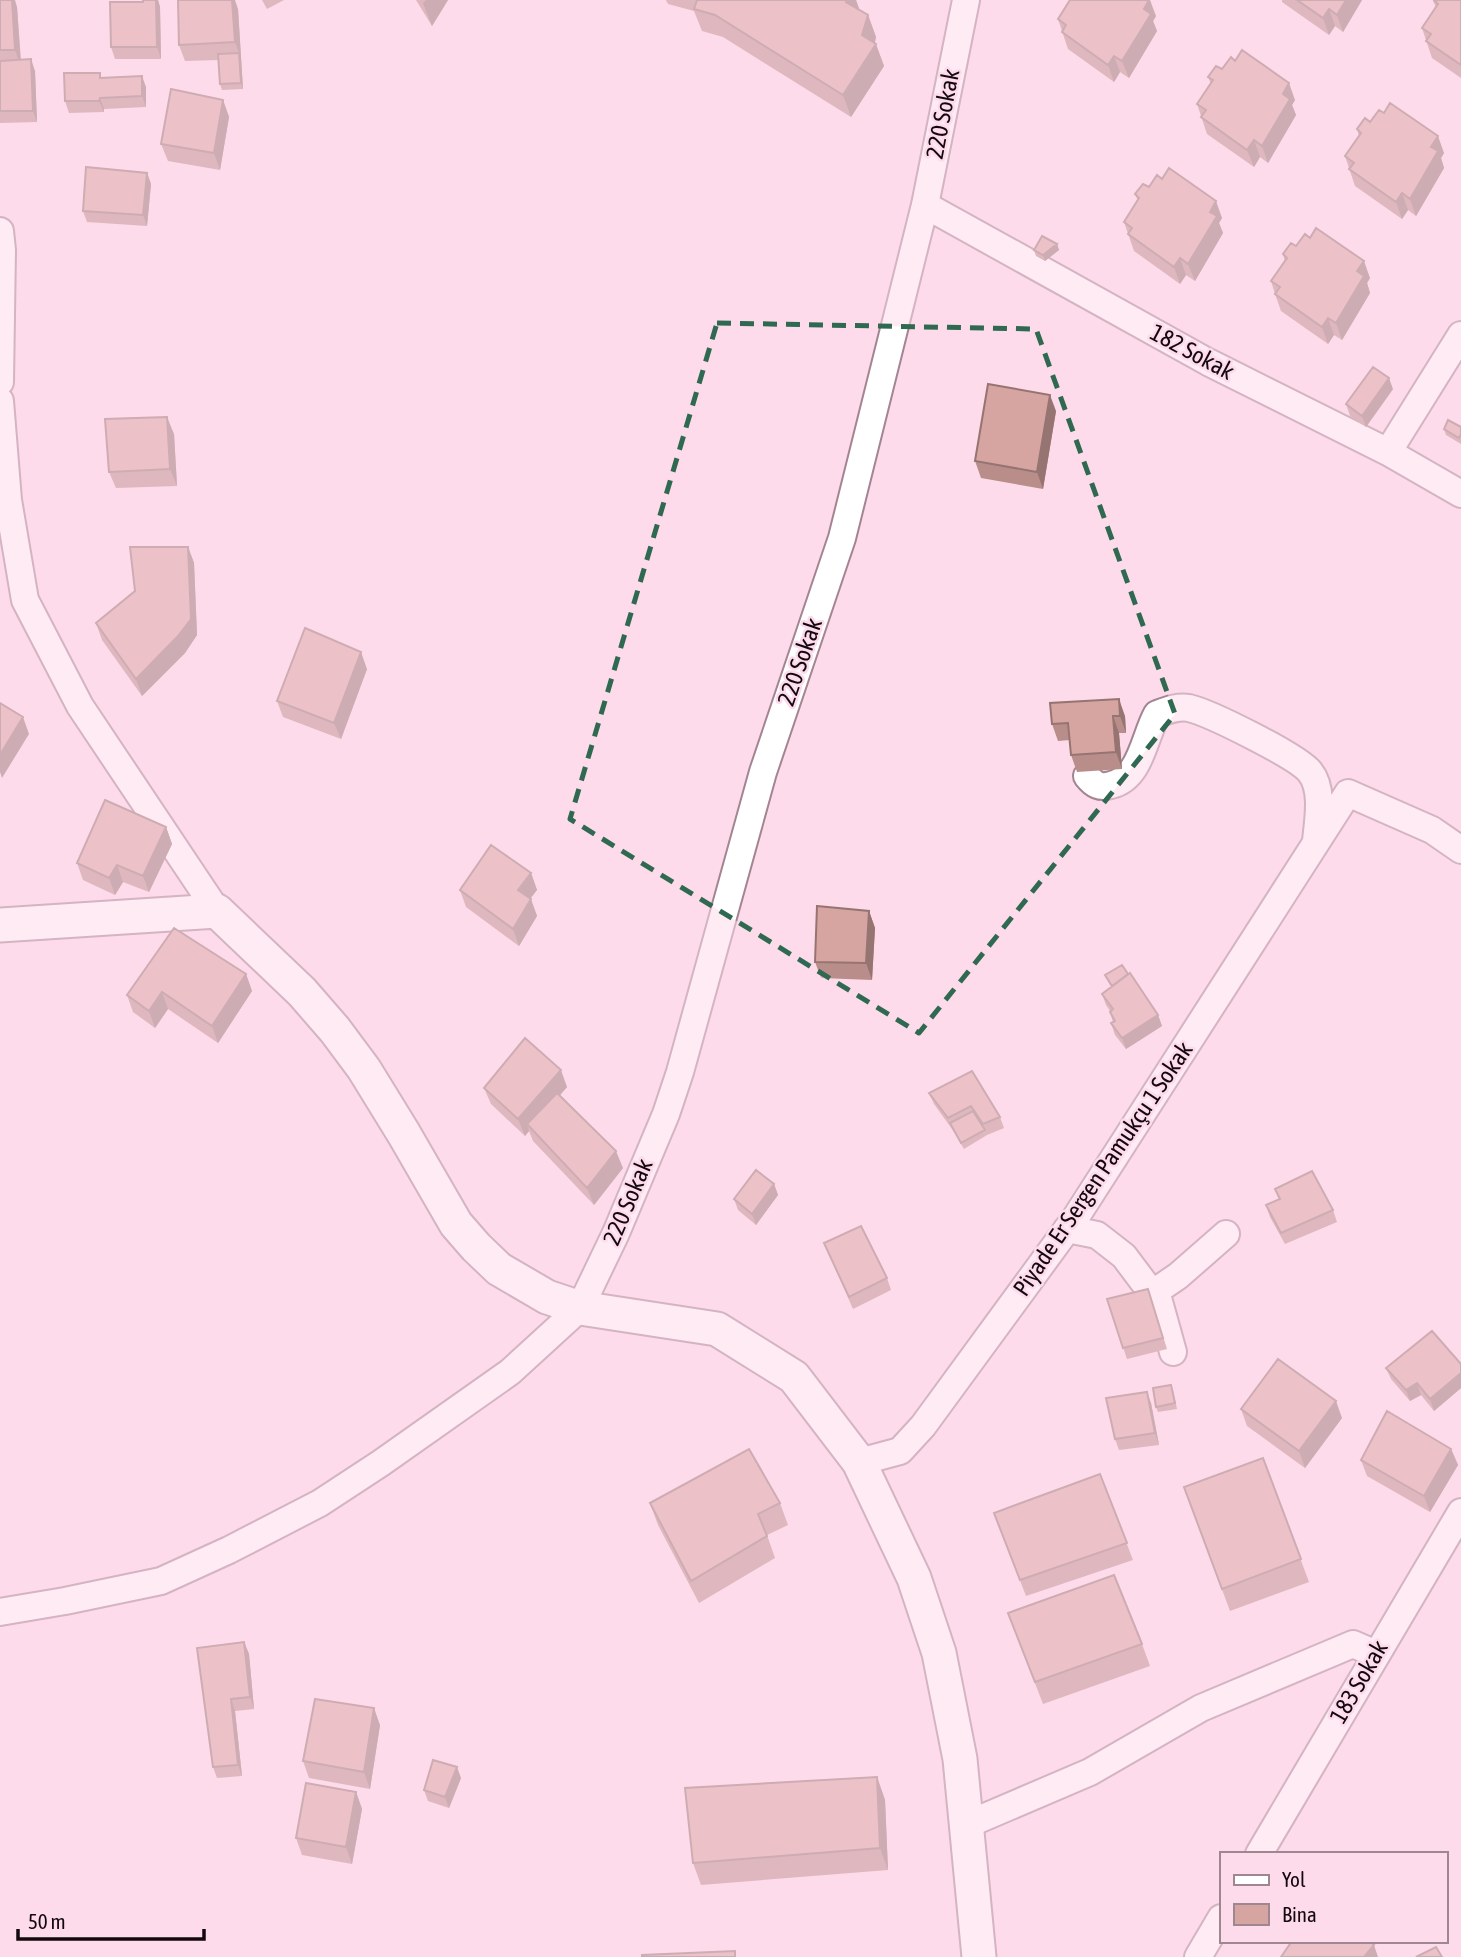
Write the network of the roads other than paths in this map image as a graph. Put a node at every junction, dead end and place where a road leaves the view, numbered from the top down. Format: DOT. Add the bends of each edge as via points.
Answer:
graph roads {
  1 [pos="966,0"];
  2 [pos="925,205"];
  3 [pos="0,231"];
  4 [pos="1461,335"];
  5 [pos="0,382"];
  6 [pos="0,401"];
  7 [pos="1388,452"];
  8 [pos="1461,494"];
  9 [pos="1087,776"];
  10 [pos="1316,843"];
  11 [pos="1461,850"];
  12 [pos="217,911"];
  13 [pos="0,925"];
  14 [pos="1066,1229"];
  15 [pos="1226,1234"];
  16 [pos="1153,1293"];
  17 [pos="580,1308"];
  18 [pos="1173,1352"];
  19 [pos="859,1462"];
  20 [pos="1461,1512"];
  21 [pos="0,1612"];
  22 [pos="1376,1654"];
  23 [pos="966,1825"];
  24 [pos="1260,1852"];
  25 [pos="1220,1920"];
  26 [pos="979,1957"];
  27 [pos="1198,1957"];
  1 -- 2 [label="street, 220 Sokak"];
  2 -- 7 [label="street, 182 Sokak" via="1208,362"];
  2 -- 17 [label="street, 220 Sokak" via="842,538 763,772 680,1072 616,1233"];
  3 -- 5 [label="street"];
  4 -- 7 [label="street"];
  6 -- 12 [label="street" via="8,500 24,600 80,706"];
  7 -- 8 [label="street, 182 Sokak"];
  9 -- 10 [label="street, Piyade Er Sergen Pamukçu 1 Sokak" via="1094,785 1105,787 1125,780 1157,714 1189,708 1287,755 1310,772 1319,811"];
  10 -- 11 [label="street, Piyade Er Sergen Pamukçu 1 Sokak" via="1348,793 1432,830"];
  10 -- 14 [label="street, Piyade Er Sergen Pamukçu 1 Sokak"];
  12 -- 13 [label="street"];
  12 -- 17 [label="street" via="335,1030 398,1123 456,1224 476,1247 527,1287"];
  14 -- 16 [label="street" via="1097,1235 1124,1256"];
  14 -- 19 [label="street, Piyade Er Sergen Pamukçu 1 Sokak" via="923,1426 900,1451"];
  15 -- 16 [label="street"];
  16 -- 18 [label="street"];
  17 -- 19 [label="street" via="717,1329 794,1377"];
  17 -- 21 [label="street" via="510,1371 320,1503 161,1581"];
  19 -- 23 [label="street" via="914,1578 939,1653 960,1759"];
  20 -- 22 [label="street, 183 Sokak"];
  22 -- 23 [label="street" via="1353,1644 1201,1708 1090,1772"];
  22 -- 24 [label="street, 183 Sokak"];
  23 -- 26 [label="street"];
  25 -- 27 [label="street"];
}
